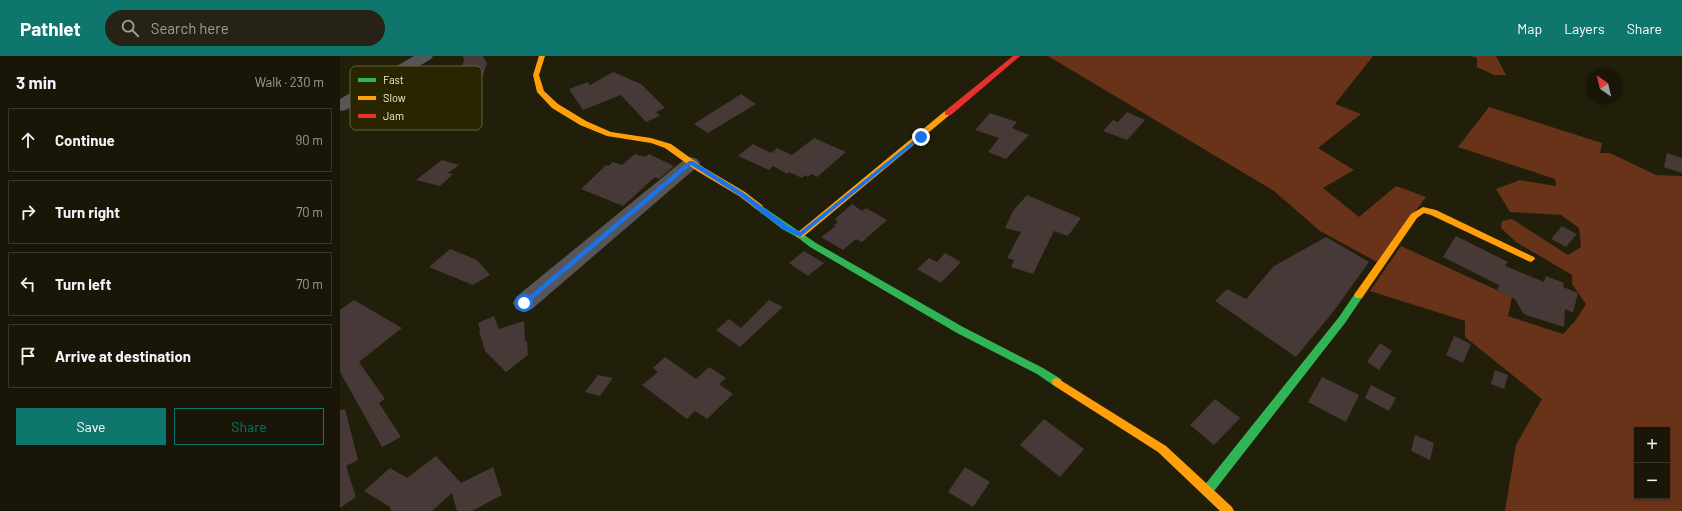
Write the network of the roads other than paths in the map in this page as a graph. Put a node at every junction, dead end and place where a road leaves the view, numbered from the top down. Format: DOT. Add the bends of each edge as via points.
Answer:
graph roads {
  1 [pos="425,56"];
  2 [pos="542,56"];
  3 [pos="1017,56"];
  4 [pos="408,66"];
  5 [pos="350,100"];
  6 [pos="340,106"];
  7 [pos="691,162"];
  8 [pos="800,235"];
  9 [pos="1531,259"];
  10 [pos="524,303"];
  11 [pos="1207,491"];
  12 [pos="1228,511"];
  1 -- 4 [label="street"];
  2 -- 7 [label="street" via="536,75 542,92 555,106 584,124 610,134 668,146"];
  3 -- 8 [label="street"];
  5 -- 6 [label="street"];
  7 -- 8 [label="street"];
  7 -- 10 [label="street"];
  8 -- 11 [label="street" via="960,330 1040,371 1133,429 1162,449"];
  9 -- 11 [label="street" via="1433,212 1422,210 1414,216 1342,320"];
  11 -- 12 [label="street"];
}
